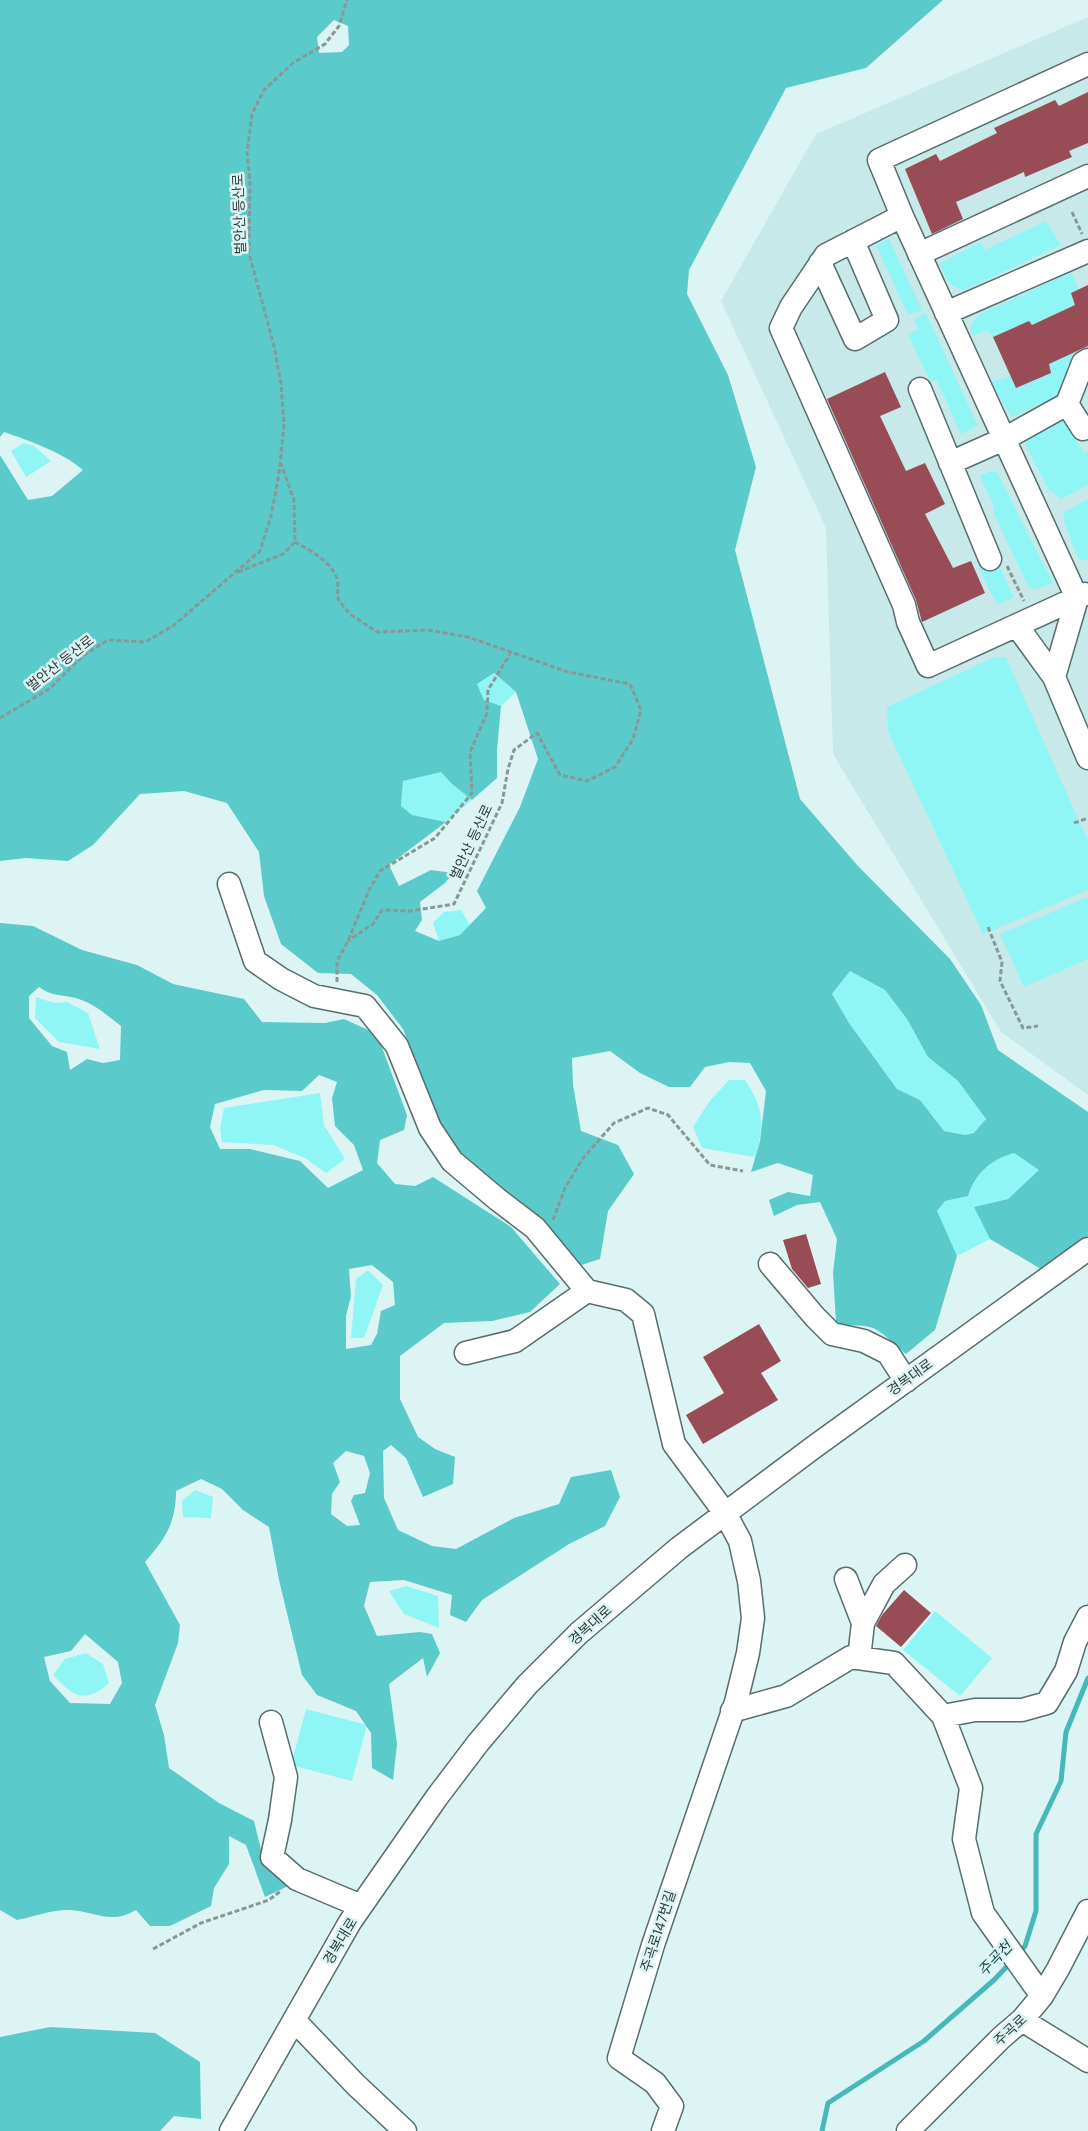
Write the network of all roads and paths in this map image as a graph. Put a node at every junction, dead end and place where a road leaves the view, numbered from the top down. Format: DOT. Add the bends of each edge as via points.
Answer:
graph roads {
  1 [pos="347,0"];
  2 [pos="1088,64"];
  3 [pos="1088,176"];
  4 [pos="1072,212"];
  5 [pos="902,216"];
  6 [pos="853,241"];
  7 [pos="1085,243"];
  8 [pos="919,254"];
  9 [pos="820,263"];
  10 [pos="946,313"];
  11 [pos="1088,360"];
  12 [pos="920,388"];
  13 [pos="1067,404"];
  14 [pos="1088,427"];
  15 [pos="1004,439"];
  16 [pos="280,463"];
  17 [pos="950,463"];
  18 [pos="295,542"];
  19 [pos="990,559"];
  20 [pos="234,573"];
  21 [pos="1082,595"];
  22 [pos="1024,623"];
  23 [pos="510,654"];
  24 [pos="1054,677"];
  25 [pos="0,718"];
  26 [pos="1088,758"];
  27 [pos="1088,818"];
  28 [pos="1074,823"];
  29 [pos="229,884"];
  30 [pos="988,927"];
  31 [pos="348,941"];
  32 [pos="352,1005"];
  33 [pos="1038,1026"];
  34 [pos="743,1171"];
  35 [pos="547,1240"];
  36 [pos="1088,1249"];
  37 [pos="770,1264"];
  38 [pos="587,1291"];
  39 [pos="466,1353"];
  40 [pos="906,1381"];
  41 [pos="725,1513"];
  42 [pos="905,1565"];
  43 [pos="846,1579"];
  44 [pos="1088,1617"];
  45 [pos="863,1623"];
  46 [pos="858,1658"];
  47 [pos="732,1711"];
  48 [pos="943,1716"];
  49 [pos="271,1722"];
  50 [pos="297,1879"];
  51 [pos="361,1906"];
  52 [pos="1088,1911"];
  53 [pos="153,1949"];
  54 [pos="1042,1996"];
  55 [pos="294,2020"];
  56 [pos="1022,2020"];
  57 [pos="1088,2061"];
  58 [pos="231,2131"];
  59 [pos="406,2131"];
  60 [pos="663,2131"];
  61 [pos="908,2131"];
  1 -- 16 [label="path, 벌안산 등산로" via="339,26 325,44 293,62 264,90 252,114 247,153 250,253 281,384 284,425"];
  2 -- 5 [label="street" via="879,160"];
  3 -- 8 [label="street"];
  4 -- 7 [label="path"];
  5 -- 6 [label="street"];
  5 -- 8 [label="street"];
  6 -- 9 [label="street" via="826,255"];
  6 -- 9 [label="street" via="887,320 855,339"];
  7 -- 10 [label="street"];
  8 -- 10 [label="street"];
  9 -- 22 [label="street" via="791,307 782,328 928,666"];
  10 -- 15 [label="street"];
  11 -- 13 [label="street" via="1083,363"];
  12 -- 17 [label="street"];
  13 -- 14 [label="street" via="1083,430"];
  13 -- 15 [label="street"];
  15 -- 17 [label="street"];
  15 -- 21 [label="street"];
  16 -- 18 [label="path, 벌안산 등산로" via="294,500"];
  16 -- 20 [label="path, 벌안산 등산로" via="271,516 260,551"];
  17 -- 19 [label="street"];
  18 -- 20 [label="path, 벌안산 등산로" via="283,554"];
  18 -- 23 [label="path, 벌안산 등산로" via="321,557 338,580 338,595 345,609 378,632 428,630 468,637"];
  19 -- 22 [label="path" via="1003,557"];
  20 -- 25 [label="path, 벌안산 등산로" via="173,626 146,642 108,640 84,655 49,688"];
  21 -- 22 [label="street"];
  21 -- 24 [label="street"];
  22 -- 24 [label="street"];
  23 -- 31 [label="path, 벌안산 등산로" via="488,690 487,713 470,752 472,793 435,838 380,871"];
  23 -- 31 [label="path, 벌안산 등산로" via="568,672 630,684 641,710 633,739 615,767 587,781 560,775 537,733 514,750 502,803 454,904 411,911 382,910 372,924"];
  24 -- 26 [label="street"];
  27 -- 28 [label="path"];
  29 -- 32 [label="street" via="255,961 314,996"];
  30 -- 33 [label="path" via="1002,962 1000,981 1023,1028"];
  31 -- 32 [label="path, 벌안산 등산로" via="337,961 336,982"];
  32 -- 35 [label="street" via="365,1006 397,1046 430,1128 452,1161"];
  34 -- 35 [label="path" via="710,1165 668,1115 648,1108 614,1124 583,1158 565,1188"];
  35 -- 38 [label="street"];
  36 -- 40 [label="street, 경복대로"];
  37 -- 40 [label="street" via="832,1334 864,1340 888,1353"];
  38 -- 39 [label="street" via="516,1341"];
  38 -- 41 [label="street, 주곡로147번길" via="626,1300 643,1314 674,1444"];
  40 -- 41 [label="street, 경복대로"];
  41 -- 47 [label="street, 주곡로147번길" via="740,1540 753,1618 748,1653"];
  41 -- 51 [label="street, 경복대로" via="586,1627 527,1685 472,1751"];
  42 -- 45 [label="street" via="884,1584"];
  43 -- 45 [label="street"];
  44 -- 48 [label="street" via="1075,1642 1066,1671 1047,1703 1022,1710 975,1710"];
  45 -- 46 [label="street"];
  46 -- 47 [label="street" via="851,1657 786,1696"];
  46 -- 48 [label="street" via="894,1663"];
  47 -- 60 [label="street, 주곡로147번길" via="652,1945 619,2058 655,2083 672,2106"];
  48 -- 54 [label="street" via="971,1788 964,1839 983,1913"];
  49 -- 50 [label="street" via="286,1777 272,1857"];
  50 -- 51 [label="street"];
  50 -- 53 [label="path" via="269,1900 201,1923"];
  51 -- 55 [label="street, 경복대로"];
  52 -- 54 [label="street, 주곡로"];
  54 -- 56 [label="street, 주곡로"];
  55 -- 58 [label="street, 경복대로"];
  55 -- 59 [label="street" via="355,2084"];
  56 -- 57 [label="street"];
  56 -- 61 [label="street, 주곡로"];
}
